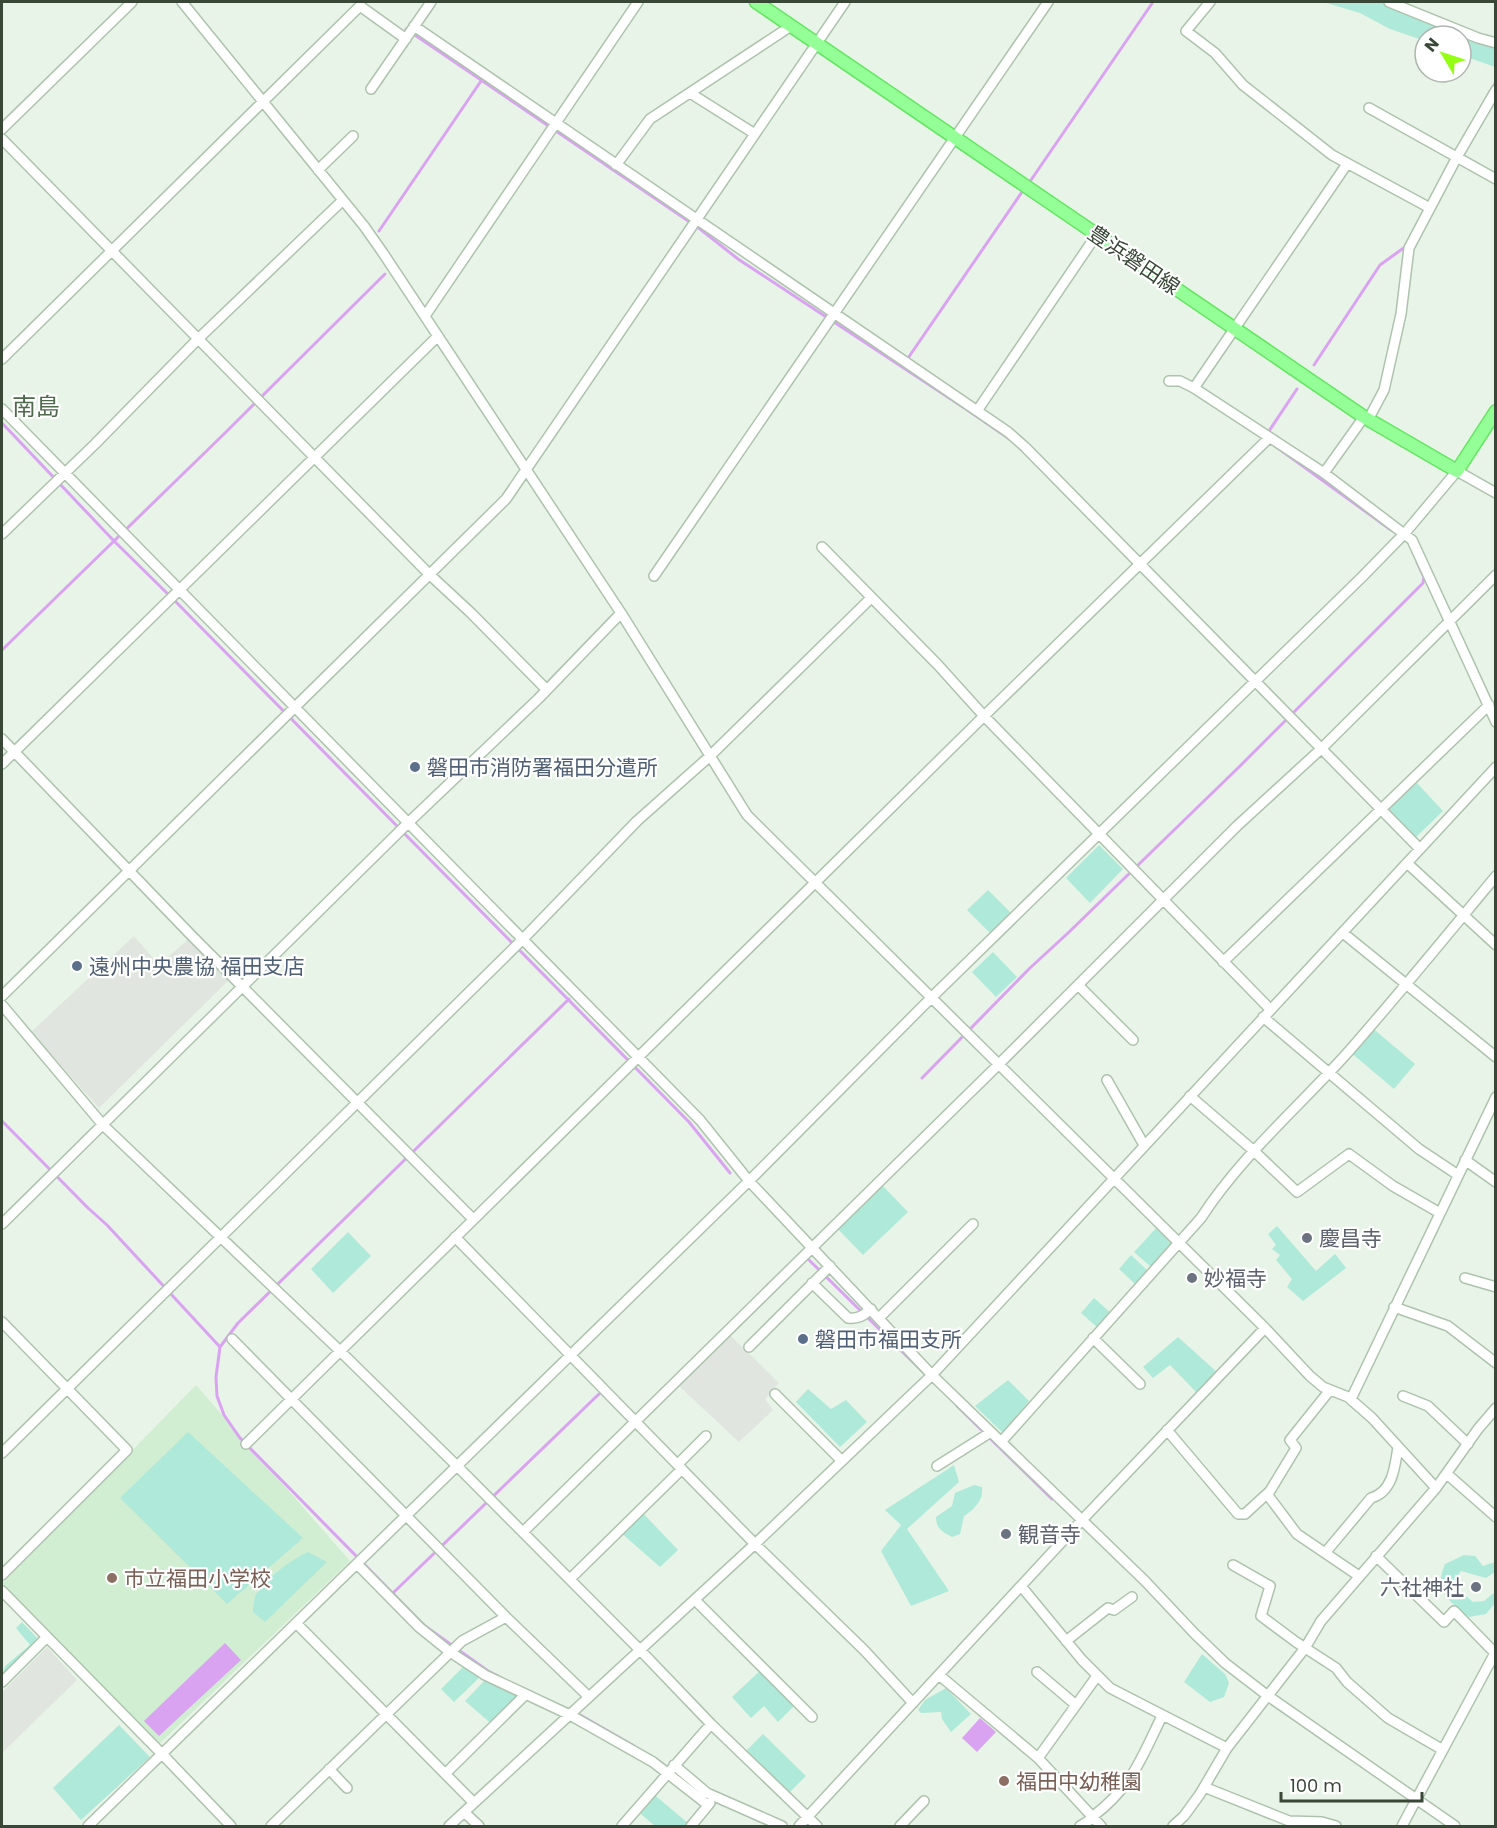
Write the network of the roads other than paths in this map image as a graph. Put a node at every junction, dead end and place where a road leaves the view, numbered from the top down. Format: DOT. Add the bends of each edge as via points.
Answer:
graph roads {
  1 [pos="132,2"];
  2 [pos="182,2"];
  3 [pos="431,2"];
  4 [pos="638,2"];
  5 [pos="756,2"];
  6 [pos="845,2"];
  7 [pos="1048,2"];
  8 [pos="1210,2"];
  9 [pos="1389,2"];
  10 [pos="791,26"];
  11 [pos="410,33"];
  12 [pos="1496,43"];
  13 [pos="816,44"];
  14 [pos="371,89"];
  15 [pos="1496,90"];
  16 [pos="690,93"];
  17 [pos="263,102"];
  18 [pos="1370,108"];
  19 [pos="555,123"];
  20 [pos="2,129"];
  21 [pos="755,134"];
  22 [pos="353,136"];
  23 [pos="956,138"];
  24 [pos="2,139"];
  25 [pos="1457,157"];
  26 [pos="1347,164"];
  27 [pos="616,165"];
  28 [pos="318,170"];
  29 [pos="1496,178"];
  30 [pos="343,200"];
  31 [pos="1430,208"];
  32 [pos="696,220"];
  33 [pos="1096,234"];
  34 [pos="111,251"];
  35 [pos="834,314"];
  36 [pos="424,316"];
  37 [pos="1234,329"];
  38 [pos="438,336"];
  39 [pos="198,339"];
  40 [pos="2,359"];
  41 [pos="1169,381"];
  42 [pos="1194,388"];
  43 [pos="2,409"];
  44 [pos="977,411"];
  45 [pos="1496,411"];
  46 [pos="1366,418"];
  47 [pos="1269,438"];
  48 [pos="315,458"];
  49 [pos="526,470"];
  50 [pos="1457,471"];
  51 [pos="1324,472"];
  52 [pos="64,473"];
  53 [pos="1496,493"];
  54 [pos="1405,533"];
  55 [pos="2,534"];
  56 [pos="822,547"];
  57 [pos="1139,564"];
  58 [pos="429,574"];
  59 [pos="1496,575"];
  60 [pos="654,576"];
  61 [pos="180,591"];
  62 [pos="871,598"];
  63 [pos="621,613"];
  64 [pos="1449,621"];
  65 [pos="1255,680"];
  66 [pos="546,689"];
  67 [pos="1489,705"];
  68 [pos="294,707"];
  69 [pos="984,716"];
  70 [pos="1496,722"];
  71 [pos="2,739"];
  72 [pos="1321,749"];
  73 [pos="14,752"];
  74 [pos="710,756"];
  75 [pos="2,764"];
  76 [pos="1496,767"];
  77 [pos="1381,810"];
  78 [pos="409,822"];
  79 [pos="1099,835"];
  80 [pos="1420,849"];
  81 [pos="1407,862"];
  82 [pos="128,869"];
  83 [pos="1496,876"];
  84 [pos="815,883"];
  85 [pos="1163,901"];
  86 [pos="1463,916"];
  87 [pos="1343,933"];
  88 [pos="523,939"];
  89 [pos="1496,945"];
  90 [pos="1223,962"];
  91 [pos="1407,984"];
  92 [pos="1078,985"];
  93 [pos="243,986"];
  94 [pos="2,996"];
  95 [pos="931,998"];
  96 [pos="2,1005"];
  97 [pos="1266,1013"];
  98 [pos="1133,1040"];
  99 [pos="637,1057"];
  100 [pos="1496,1057"];
  101 [pos="998,1065"];
  102 [pos="1328,1074"];
  103 [pos="1107,1080"];
  104 [pos="1190,1096"];
  105 [pos="1496,1097"];
  106 [pos="358,1103"];
  107 [pos="103,1125"];
  108 [pos="1144,1145"];
  109 [pos="1254,1151"];
  110 [pos="1465,1161"];
  111 [pos="1458,1175"];
  112 [pos="1114,1178"];
  113 [pos="749,1181"];
  114 [pos="1496,1182"];
  115 [pos="1440,1213"];
  116 [pos="473,1219"];
  117 [pos="2,1224"];
  118 [pos="973,1224"];
  119 [pos="455,1237"];
  120 [pos="221,1238"];
  121 [pos="1180,1242"];
  122 [pos="812,1247"];
  123 [pos="830,1266"];
  124 [pos="1465,1278"];
  125 [pos="812,1283"];
  126 [pos="1496,1287"];
  127 [pos="1394,1307"];
  128 [pos="871,1309"];
  129 [pos="879,1318"];
  130 [pos="2,1322"];
  131 [pos="1265,1328"];
  132 [pos="1093,1338"];
  133 [pos="232,1339"];
  134 [pos="749,1347"];
  135 [pos="339,1350"];
  136 [pos="569,1354"];
  137 [pos="1496,1363"];
  138 [pos="932,1375"];
  139 [pos="1140,1384"];
  140 [pos="67,1389"];
  141 [pos="1330,1390"];
  142 [pos="775,1394"];
  143 [pos="1403,1396"];
  144 [pos="291,1398"];
  145 [pos="1351,1399"];
  146 [pos="1496,1408"];
  147 [pos="636,1421"];
  148 [pos="1167,1430"];
  149 [pos="991,1432"];
  150 [pos="706,1436"];
  151 [pos="1001,1442"];
  152 [pos="246,1444"];
  153 [pos="1468,1444"];
  154 [pos="1398,1447"];
  155 [pos="2,1453"];
  156 [pos="842,1461"];
  157 [pos="457,1466"];
  158 [pos="937,1466"];
  159 [pos="680,1467"];
  160 [pos="1447,1474"];
  161 [pos="1436,1488"];
  162 [pos="1267,1494"];
  163 [pos="406,1515"];
  164 [pos="1496,1517"];
  165 [pos="1082,1520"];
  166 [pos="523,1532"];
  167 [pos="755,1544"];
  168 [pos="1325,1553"];
  169 [pos="1376,1556"];
  170 [pos="357,1564"];
  171 [pos="1233,1564"];
  172 [pos="2,1575"];
  173 [pos="1359,1576"];
  174 [pos="570,1579"];
  175 [pos="1021,1586"];
  176 [pos="2,1591"];
  177 [pos="1132,1597"];
  178 [pos="695,1600"];
  179 [pos="506,1617"];
  180 [pos="297,1624"];
  181 [pos="47,1637"];
  182 [pos="1066,1641"];
  183 [pos="1305,1648"];
  184 [pos="641,1650"];
  185 [pos="450,1652"];
  186 [pos="1495,1653"];
  187 [pos="1037,1672"];
  188 [pos="939,1675"];
  189 [pos="1097,1676"];
  190 [pos="2,1682"];
  191 [pos="525,1695"];
  192 [pos="1268,1696"];
  193 [pos="589,1697"];
  194 [pos="913,1702"];
  195 [pos="1076,1705"];
  196 [pos="386,1714"];
  197 [pos="570,1715"];
  198 [pos="1162,1716"];
  199 [pos="812,1717"];
  200 [pos="711,1724"];
  201 [pos="1227,1748"];
  202 [pos="1443,1750"];
  203 [pos="162,1754"];
  204 [pos="1038,1758"];
  205 [pos="329,1769"];
  206 [pos="671,1769"];
  207 [pos="445,1774"];
  208 [pos="1204,1787"];
  209 [pos="347,1788"];
  210 [pos="715,1797"];
  211 [pos="1416,1800"];
  212 [pos="924,1801"];
  213 [pos="474,1803"];
  214 [pos="708,1805"];
  215 [pos="464,1812"];
  216 [pos="1092,1817"];
  217 [pos="807,1818"];
  218 [pos="88,1827"];
  219 [pos="231,1827"];
  220 [pos="271,1827"];
  221 [pos="448,1827"];
  222 [pos="478,1827"];
  223 [pos="622,1827"];
  224 [pos="691,1827"];
  225 [pos="782,1827"];
  226 [pos="799,1827"];
  227 [pos="817,1827"];
  228 [pos="900,1827"];
  229 [pos="1080,1827"];
  230 [pos="1101,1827"];
  231 [pos="1173,1827"];
  232 [pos="1336,1827"];
  233 [pos="1402,1827"];
  234 [pos="1455,1827"];
  1 -- 20 [label="street"];
  2 -- 17 [label="street"];
  3 -- 11 [label="street"];
  4 -- 19 [label="street"];
  5 -- 10 [label="main road, 豊浜磐田線"];
  6 -- 13 [label="street"];
  7 -- 23 [label="street"];
  8 -- 26 [label="street" via="1186,31 1215,53 1244,85"];
  9 -- 12 [label="street"];
  10 -- 13 [label="main road, 豊浜磐田線"];
  10 -- 16 [label="street"];
  11 -- 14 [label="street"];
  11 -- 17 [label="street" via="360,6"];
  11 -- 19 [label="street"];
  13 -- 21 [label="street"];
  13 -- 23 [label="main road, 豊浜磐田線"];
  15 -- 25 [label="street"];
  16 -- 21 [label="street"];
  16 -- 27 [label="street" via="650,119"];
  17 -- 28 [label="street"];
  17 -- 34 [label="street"];
  18 -- 25 [label="street"];
  19 -- 27 [label="street"];
  19 -- 36 [label="street"];
  21 -- 32 [label="street"];
  22 -- 28 [label="street"];
  23 -- 33 [label="main road, 豊浜磐田線"];
  23 -- 35 [label="street"];
  24 -- 34 [label="street"];
  25 -- 29 [label="street"];
  25 -- 31 [label="street"];
  26 -- 31 [label="street"];
  26 -- 37 [label="street"];
  27 -- 32 [label="street"];
  28 -- 30 [label="street"];
  30 -- 36 [label="street"];
  30 -- 39 [label="street"];
  31 -- 46 [label="street" via="1409,248 1401,314 1384,390"];
  32 -- 35 [label="street"];
  32 -- 49 [label="street"];
  33 -- 37 [label="main road, 豊浜磐田線"];
  33 -- 44 [label="street"];
  34 -- 39 [label="street"];
  34 -- 40 [label="street"];
  35 -- 44 [label="street"];
  35 -- 60 [label="street"];
  36 -- 38 [label="street"];
  37 -- 42 [label="street"];
  37 -- 46 [label="main road, 豊浜磐田線"];
  38 -- 48 [label="street"];
  38 -- 49 [label="street"];
  39 -- 48 [label="street"];
  39 -- 52 [label="street"];
  41 -- 42 [label="street"];
  42 -- 47 [label="street"];
  43 -- 52 [label="street"];
  44 -- 57 [label="street" via="1025,447"];
  45 -- 50 [label="main road"];
  46 -- 50 [label="main road, 豊浜磐田線"];
  46 -- 51 [label="street"];
  47 -- 51 [label="street"];
  47 -- 57 [label="street"];
  48 -- 58 [label="street"];
  48 -- 61 [label="street"];
  49 -- 58 [label="street" via="492,515"];
  49 -- 63 [label="street"];
  50 -- 53 [label="street"];
  50 -- 54 [label="street"];
  51 -- 54 [label="street"];
  52 -- 55 [label="street"];
  52 -- 61 [label="street"];
  54 -- 64 [label="street" via="1412,540"];
  54 -- 65 [label="street"];
  56 -- 62 [label="street"];
  57 -- 65 [label="street"];
  57 -- 69 [label="street"];
  58 -- 66 [label="street"];
  58 -- 68 [label="street"];
  59 -- 64 [label="street"];
  61 -- 68 [label="street"];
  61 -- 73 [label="street"];
  62 -- 69 [label="street"];
  62 -- 74 [label="street"];
  63 -- 66 [label="street"];
  63 -- 74 [label="street"];
  64 -- 67 [label="street"];
  64 -- 72 [label="street"];
  65 -- 72 [label="street"];
  65 -- 79 [label="street"];
  66 -- 78 [label="street"];
  67 -- 70 [label="street"];
  67 -- 77 [label="street"];
  68 -- 78 [label="street"];
  68 -- 82 [label="street"];
  69 -- 79 [label="street"];
  69 -- 84 [label="street"];
  71 -- 73 [label="street"];
  72 -- 77 [label="street"];
  72 -- 85 [label="street" via="1236,826"];
  73 -- 75 [label="street"];
  73 -- 82 [label="street"];
  74 -- 84 [label="street" via="747,815"];
  74 -- 88 [label="street" via="637,821"];
  76 -- 80 [label="street"];
  77 -- 80 [label="street"];
  77 -- 90 [label="street"];
  78 -- 88 [label="street"];
  78 -- 93 [label="street"];
  79 -- 85 [label="street"];
  79 -- 95 [label="street"];
  80 -- 81 [label="street"];
  81 -- 86 [label="street"];
  81 -- 87 [label="street"];
  82 -- 93 [label="street"];
  82 -- 94 [label="street"];
  83 -- 86 [label="street"];
  84 -- 95 [label="street"];
  84 -- 99 [label="street"];
  85 -- 90 [label="street"];
  85 -- 92 [label="street"];
  86 -- 89 [label="street"];
  86 -- 91 [label="street"];
  87 -- 91 [label="street"];
  87 -- 97 [label="street"];
  88 -- 99 [label="street"];
  88 -- 106 [label="street"];
  90 -- 97 [label="street"];
  91 -- 100 [label="street"];
  91 -- 102 [label="street"];
  92 -- 98 [label="street"];
  92 -- 101 [label="street"];
  93 -- 106 [label="street"];
  93 -- 107 [label="street"];
  95 -- 101 [label="street"];
  95 -- 113 [label="street"];
  96 -- 107 [label="street"];
  97 -- 102 [label="street"];
  97 -- 104 [label="street"];
  99 -- 113 [label="street" via="700,1120"];
  99 -- 116 [label="street"];
  101 -- 112 [label="street"];
  101 -- 122 [label="street"];
  102 -- 109 [label="street"];
  102 -- 111 [label="street" via="1419,1149"];
  103 -- 108 [label="street"];
  104 -- 108 [label="street"];
  104 -- 109 [label="street"];
  105 -- 110 [label="street"];
  106 -- 116 [label="street"];
  106 -- 120 [label="street"];
  107 -- 117 [label="street"];
  107 -- 120 [label="street"];
  108 -- 112 [label="street"];
  109 -- 115 [label="street" via="1297,1192 1348,1154"];
  109 -- 121 [label="street"];
  110 -- 111 [label="street"];
  110 -- 114 [label="street"];
  111 -- 115 [label="street"];
  112 -- 121 [label="street"];
  112 -- 138 [label="street"];
  113 -- 122 [label="street"];
  113 -- 136 [label="street"];
  115 -- 127 [label="street"];
  116 -- 119 [label="street"];
  118 -- 129 [label="street"];
  119 -- 135 [label="street"];
  119 -- 136 [label="street"];
  120 -- 135 [label="street"];
  120 -- 140 [label="street"];
  121 -- 131 [label="street"];
  121 -- 132 [label="street"];
  122 -- 123 [label="street"];
  122 -- 147 [label="street"];
  123 -- 125 [label="street"];
  123 -- 128 [label="street"];
  124 -- 126 [label="street"];
  125 -- 128 [label="street" via="848,1318 863,1316"];
  125 -- 134 [label="street"];
  127 -- 137 [label="street" via="1448,1326"];
  127 -- 145 [label="street"];
  128 -- 129 [label="street"];
  129 -- 138 [label="street"];
  130 -- 140 [label="street"];
  131 -- 141 [label="street" via="1310,1376"];
  131 -- 148 [label="street"];
  132 -- 139 [label="street"];
  132 -- 151 [label="street"];
  133 -- 144 [label="street"];
  135 -- 144 [label="street"];
  135 -- 157 [label="street"];
  136 -- 147 [label="street"];
  136 -- 157 [label="street"];
  138 -- 149 [label="street"];
  138 -- 156 [label="street"];
  140 -- 155 [label="street"];
  140 -- 172 [label="street" via="127,1450"];
  141 -- 145 [label="street"];
  141 -- 162 [label="street" via="1290,1440 1296,1448"];
  142 -- 156 [label="street"];
  143 -- 153 [label="street" via="1428,1406"];
  144 -- 152 [label="street"];
  144 -- 163 [label="street"];
  145 -- 154 [label="street"];
  146 -- 153 [label="street"];
  147 -- 159 [label="street"];
  147 -- 166 [label="street"];
  148 -- 162 [label="street" via="1238,1514 1245,1514"];
  148 -- 165 [label="street"];
  149 -- 151 [label="street"];
  149 -- 158 [label="street"];
  150 -- 159 [label="street"];
  151 -- 165 [label="street"];
  153 -- 160 [label="street"];
  154 -- 161 [label="street"];
  154 -- 168 [label="street" via="1391,1481 1380,1496 1371,1498"];
  156 -- 167 [label="street"];
  157 -- 163 [label="street"];
  157 -- 166 [label="street"];
  159 -- 167 [label="street"];
  159 -- 174 [label="street"];
  160 -- 161 [label="street"];
  160 -- 164 [label="street"];
  161 -- 169 [label="street"];
  162 -- 168 [label="street" via="1297,1534"];
  163 -- 170 [label="street"];
  163 -- 179 [label="street"];
  165 -- 175 [label="street"];
  165 -- 192 [label="street" via="1225,1663"];
  166 -- 174 [label="street"];
  167 -- 178 [label="street"];
  167 -- 194 [label="street"];
  168 -- 173 [label="street"];
  169 -- 173 [label="street"];
  169 -- 186 [label="street" via="1444,1622 1454,1611"];
  170 -- 180 [label="street"];
  170 -- 185 [label="street" via="419,1627"];
  171 -- 183 [label="street" via="1269,1586 1261,1616"];
  173 -- 183 [label="street" via="1321,1621"];
  174 -- 184 [label="street"];
  175 -- 182 [label="street"];
  175 -- 188 [label="street"];
  176 -- 181 [label="street"];
  177 -- 182 [label="street" via="1114,1610 1108,1608"];
  178 -- 184 [label="street"];
  178 -- 199 [label="street"];
  179 -- 185 [label="street"];
  179 -- 193 [label="street"];
  180 -- 196 [label="street"];
  180 -- 203 [label="street"];
  181 -- 190 [label="street"];
  181 -- 203 [label="street"];
  182 -- 189 [label="street"];
  183 -- 192 [label="street"];
  183 -- 202 [label="street" via="1336,1668 1388,1718"];
  184 -- 193 [label="street"];
  184 -- 200 [label="street"];
  185 -- 191 [label="street"];
  185 -- 196 [label="street"];
  186 -- 202 [label="street"];
  187 -- 195 [label="street"];
  188 -- 194 [label="street"];
  188 -- 204 [label="street"];
  189 -- 195 [label="street"];
  189 -- 198 [label="street" via="1110,1688"];
  191 -- 197 [label="street"];
  191 -- 207 [label="street"];
  192 -- 201 [label="street"];
  192 -- 211 [label="street"];
  193 -- 197 [label="street"];
  194 -- 217 [label="street"];
  195 -- 204 [label="street"];
  196 -- 205 [label="street"];
  196 -- 207 [label="street"];
  197 -- 206 [label="street"];
  197 -- 213 [label="street"];
  198 -- 201 [label="street"];
  198 -- 216 [label="street" via="1128,1782"];
  200 -- 206 [label="street"];
  200 -- 217 [label="street"];
  201 -- 208 [label="street"];
  202 -- 211 [label="street"];
  203 -- 218 [label="street"];
  203 -- 219 [label="street"];
  204 -- 216 [label="street"];
  205 -- 209 [label="street"];
  205 -- 220 [label="street"];
  206 -- 210 [label="street"];
  206 -- 214 [label="street"];
  206 -- 223 [label="street"];
  207 -- 213 [label="street"];
  208 -- 231 [label="street"];
  208 -- 232 [label="street" via="1289,1821 1322,1822"];
  210 -- 214 [label="street"];
  210 -- 225 [label="street"];
  211 -- 233 [label="street"];
  211 -- 234 [label="street"];
  212 -- 228 [label="street"];
  213 -- 215 [label="street"];
  214 -- 224 [label="street"];
  215 -- 221 [label="street"];
  215 -- 222 [label="street"];
  216 -- 229 [label="street"];
  216 -- 230 [label="street"];
  217 -- 226 [label="street"];
  217 -- 227 [label="street"];
}
